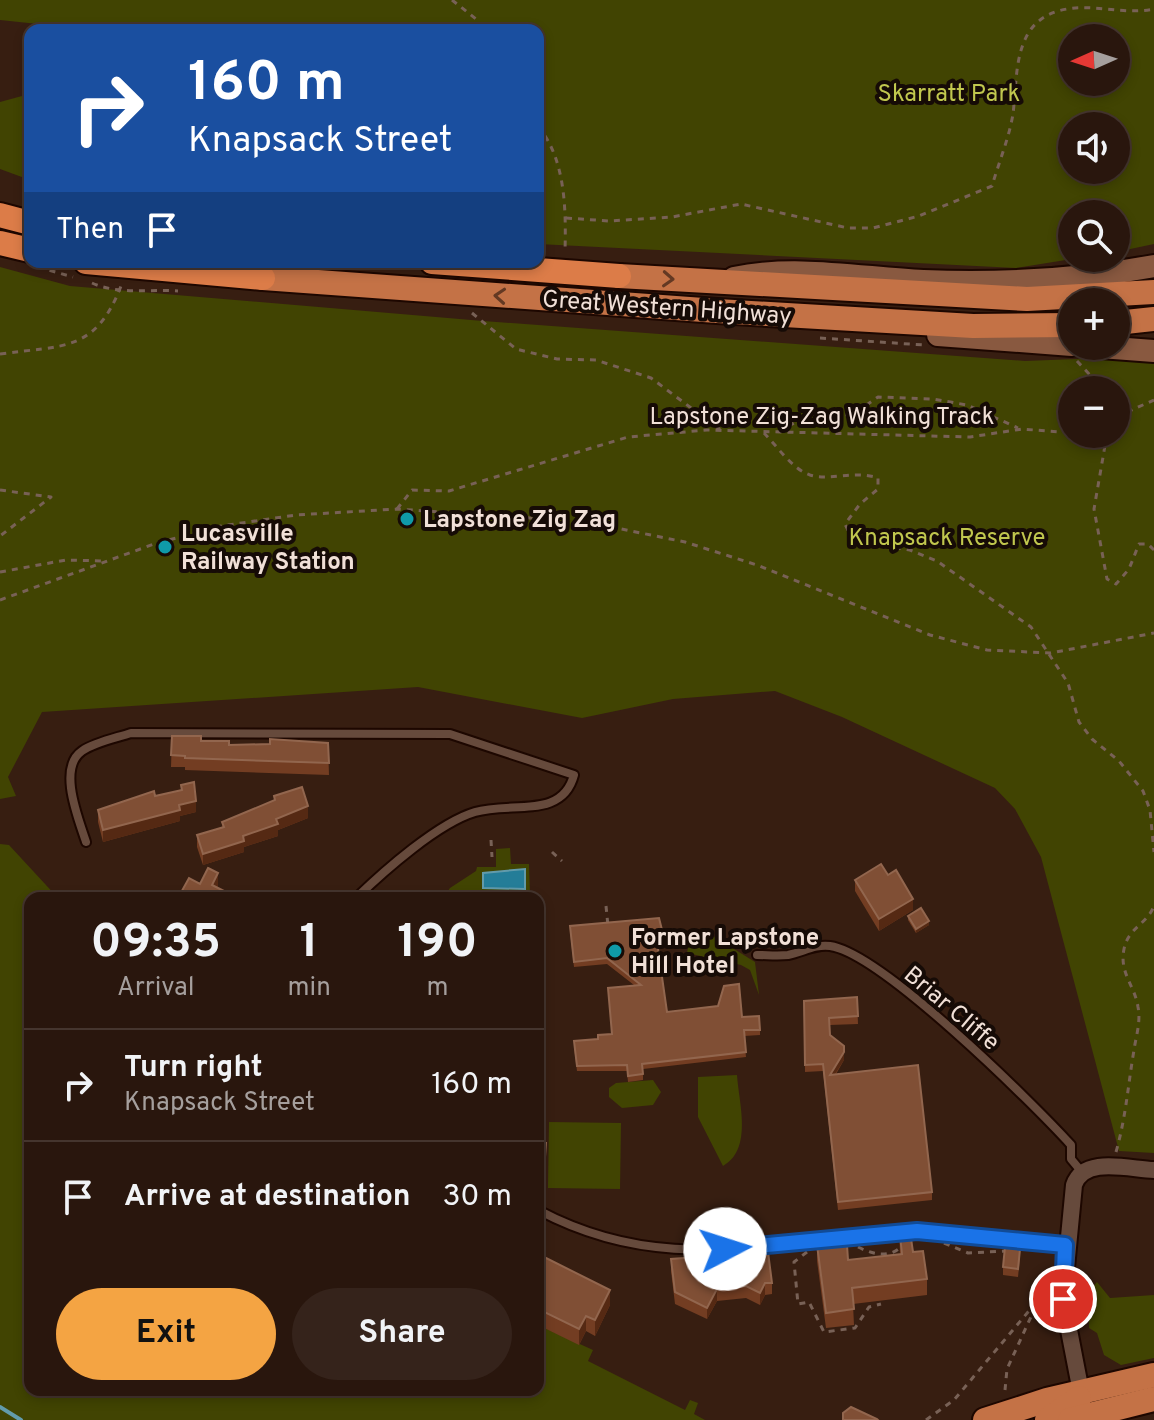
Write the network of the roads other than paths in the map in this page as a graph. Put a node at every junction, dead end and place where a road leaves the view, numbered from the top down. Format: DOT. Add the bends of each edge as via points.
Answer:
graph roads {
  1 [pos="0,215"];
  2 [pos="24,221"];
  3 [pos="0,243"];
  4 [pos="24,254"];
  5 [pos="1154,266"];
  6 [pos="512,268"];
  7 [pos="83,274"];
  8 [pos="717,282"];
  9 [pos="1154,292"];
  10 [pos="717,311"];
  11 [pos="1154,319"];
  12 [pos="1130,322"];
  13 [pos="1058,325"];
  14 [pos="1058,346"];
  15 [pos="1130,350"];
  16 [pos="1154,351"];
  17 [pos="86,842"];
  18 [pos="364,892"];
  19 [pos="757,955"];
  20 [pos="1154,1170"];
  21 [pos="1081,1171"];
  22 [pos="544,1213"];
  23 [pos="1065,1245"];
  24 [pos="1154,1375"];
  25 [pos="1081,1392"];
  26 [pos="1152,1399"];
  27 [pos="985,1420"];
  28 [pos="1047,1420"];
  29 [pos="1070,1420"];
  1 -- 2 [label="highway"];
  3 -- 4 [label="highway"];
  5 -- 8 [label="main road" via="1026,281 769,272"];
  6 -- 8 [label="highway, Great Western Highway, one-way"];
  10 -- 7 [label="highway, Great Western Highway, one-way" via="263,278"];
  8 -- 9 [label="highway, Great Western Highway" via="1027,299"];
  10 -- 13 [label="highway, Great Western Highway" via="973,326"];
  10 -- 14 [label="main road" via="762,320"];
  11 -- 12 [label="highway"];
  15 -- 16 [label="main road"];
  17 -- 18 [label="lane" via="71,779 73,763 83,750 131,733 450,734 574,775 566,795 556,803 504,805 464,816"];
  19 -- 21 [label="lane, Briar Cliffe" via="789,955 814,947 846,951 935,1015 1035,1106 1071,1145 1071,1159"];
  20 -- 21 [label="street"];
  21 -- 23 [label="street"];
  22 -- 23 [label="lane" via="609,1239 696,1251 917,1231"];
  23 -- 25 [label="street" via="1063,1299"];
  24 -- 25 [label="highway"];
  25 -- 26 [label="highway" via="1096,1402"];
  25 -- 27 [label="highway"];
  25 -- 28 [label="highway" via="1075,1404"];
  26 -- 29 [label="highway"];
}
